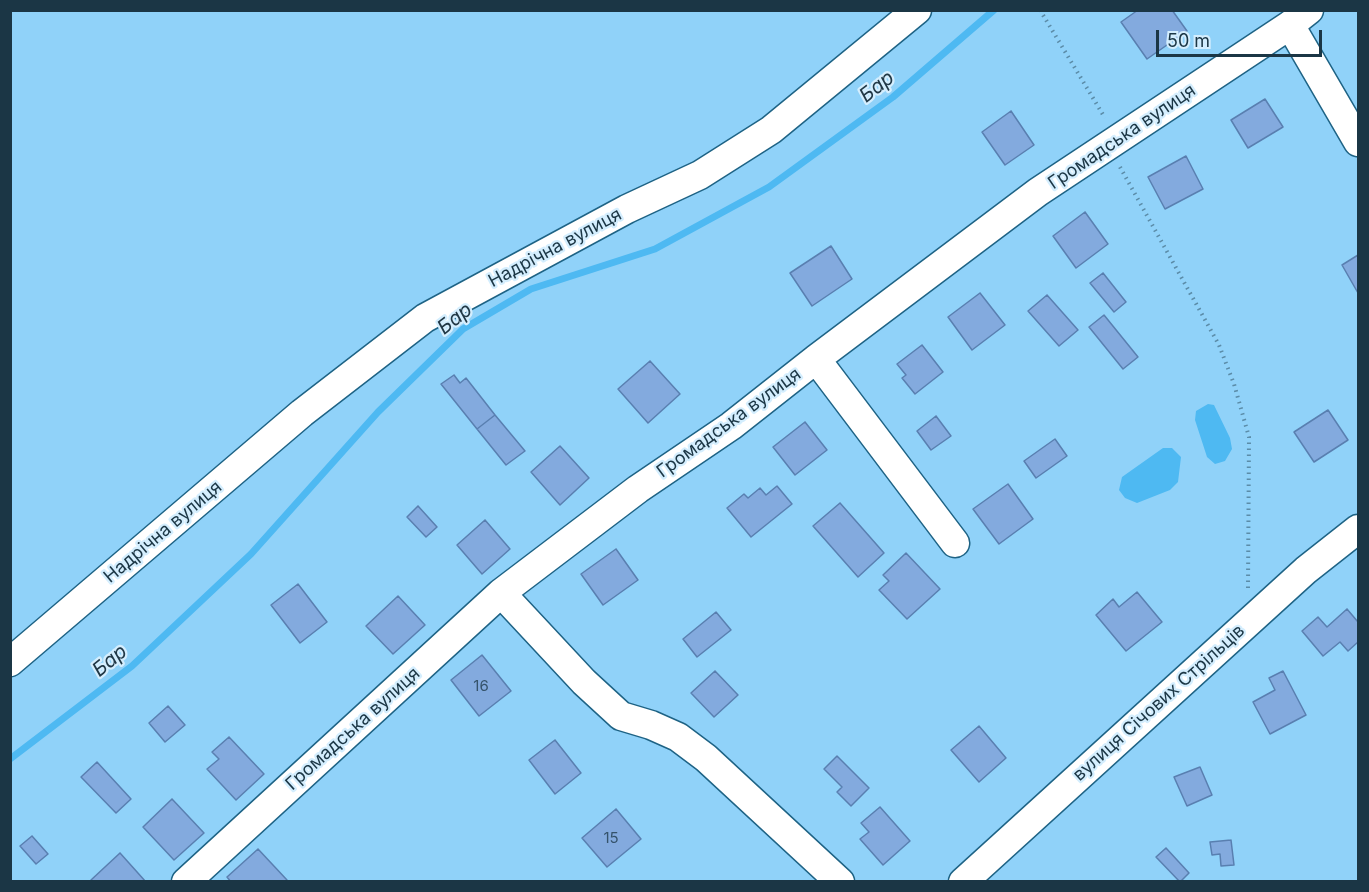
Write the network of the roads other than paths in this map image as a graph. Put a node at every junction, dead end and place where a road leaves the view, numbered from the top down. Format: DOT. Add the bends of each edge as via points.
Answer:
graph roads {
  1 [pos="917,10"];
  2 [pos="1299,18"];
  3 [pos="1359,142"];
  4 [pos="816,359"];
  5 [pos="1359,529"];
  6 [pos="955,543"];
  7 [pos="501,593"];
  8 [pos="10,662"];
  9 [pos="186,882"];
  10 [pos="840,882"];
  11 [pos="963,882"];
  1 -- 8 [label="street, Надрічна вулиця" via="771,130 700,175 627,209 425,318 302,413"];
  2 -- 3 [label="street"];
  2 -- 4 [label="street, Громадська вулиця" via="1038,192"];
  4 -- 6 [label="street"];
  4 -- 7 [label="street, Громадська вулиця" via="731,426 638,489"];
  5 -- 11 [label="street, вулиця Січових Стрільців" via="1306,570"];
  7 -- 9 [label="street, Громадська вулиця"];
  7 -- 10 [label="street" via="621,716 678,738 706,758"];
}
